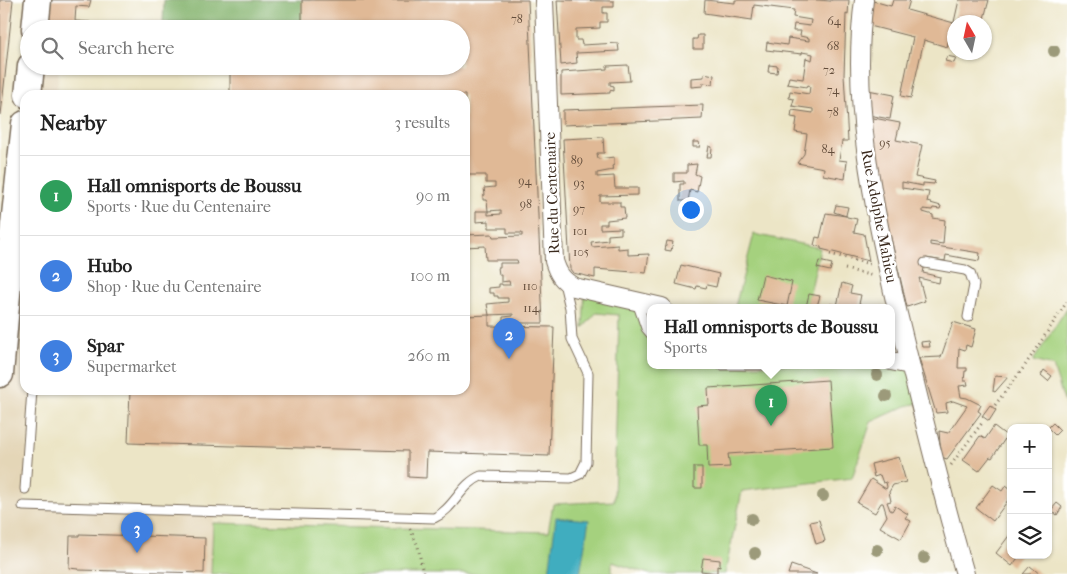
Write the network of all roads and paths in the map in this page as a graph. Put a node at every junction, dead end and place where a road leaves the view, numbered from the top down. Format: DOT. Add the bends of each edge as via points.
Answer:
graph roads {
  1 [pos="38,0"];
  2 [pos="544,0"];
  3 [pos="864,0"];
  4 [pos="36,20"];
  5 [pos="31,75"];
  6 [pos="29,90"];
  7 [pos="20,159"];
  8 [pos="830,254"];
  9 [pos="5,263"];
  10 [pos="925,263"];
  11 [pos="890,266"];
  12 [pos="845,269"];
  13 [pos="564,282"];
  14 [pos="637,301"];
  15 [pos="1067,302"];
  16 [pos="650,304"];
  17 [pos="968,317"];
  18 [pos="647,329"];
  19 [pos="895,362"];
  20 [pos="910,365"];
  21 [pos="0,374"];
  22 [pos="32,395"];
  23 [pos="996,405"];
  24 [pos="982,423"];
  25 [pos="939,482"];
  26 [pos="24,489"];
  27 [pos="24,506"];
  28 [pos="405,517"];
  29 [pos="424,574"];
  30 [pos="965,574"];
  1 -- 4 [label="main road"];
  2 -- 13 [label="street, Rue du Centenaire" via="554,261"];
  3 -- 11 [label="street, Rue Adolphe Mahieu" via="860,66 863,133"];
  5 -- 6 [label="main road"];
  7 -- 9 [label="main road"];
  8 -- 11 [label="path"];
  9 -- 21 [label="main road"];
  10 -- 17 [label="lane" via="970,273 974,285"];
  11 -- 12 [label="path"];
  11 -- 20 [label="street, Rue Adolphe Mahieu"];
  13 -- 14 [label="street"];
  13 -- 28 [label="lane" via="572,339 588,373 586,462 580,474 571,478 481,476 473,479 442,514 434,518"];
  14 -- 16 [label="street"];
  14 -- 18 [label="lane"];
  15 -- 23 [label="path"];
  19 -- 20 [label="street"];
  20 -- 25 [label="street, Rue Adolphe Mahieu"];
  22 -- 26 [label="lane"];
  24 -- 25 [label="path"];
  25 -- 30 [label="street, Rue Adolphe Mahieu"];
  27 -- 28 [label="lane"];
  28 -- 29 [label="path" via="418,546"];
}
